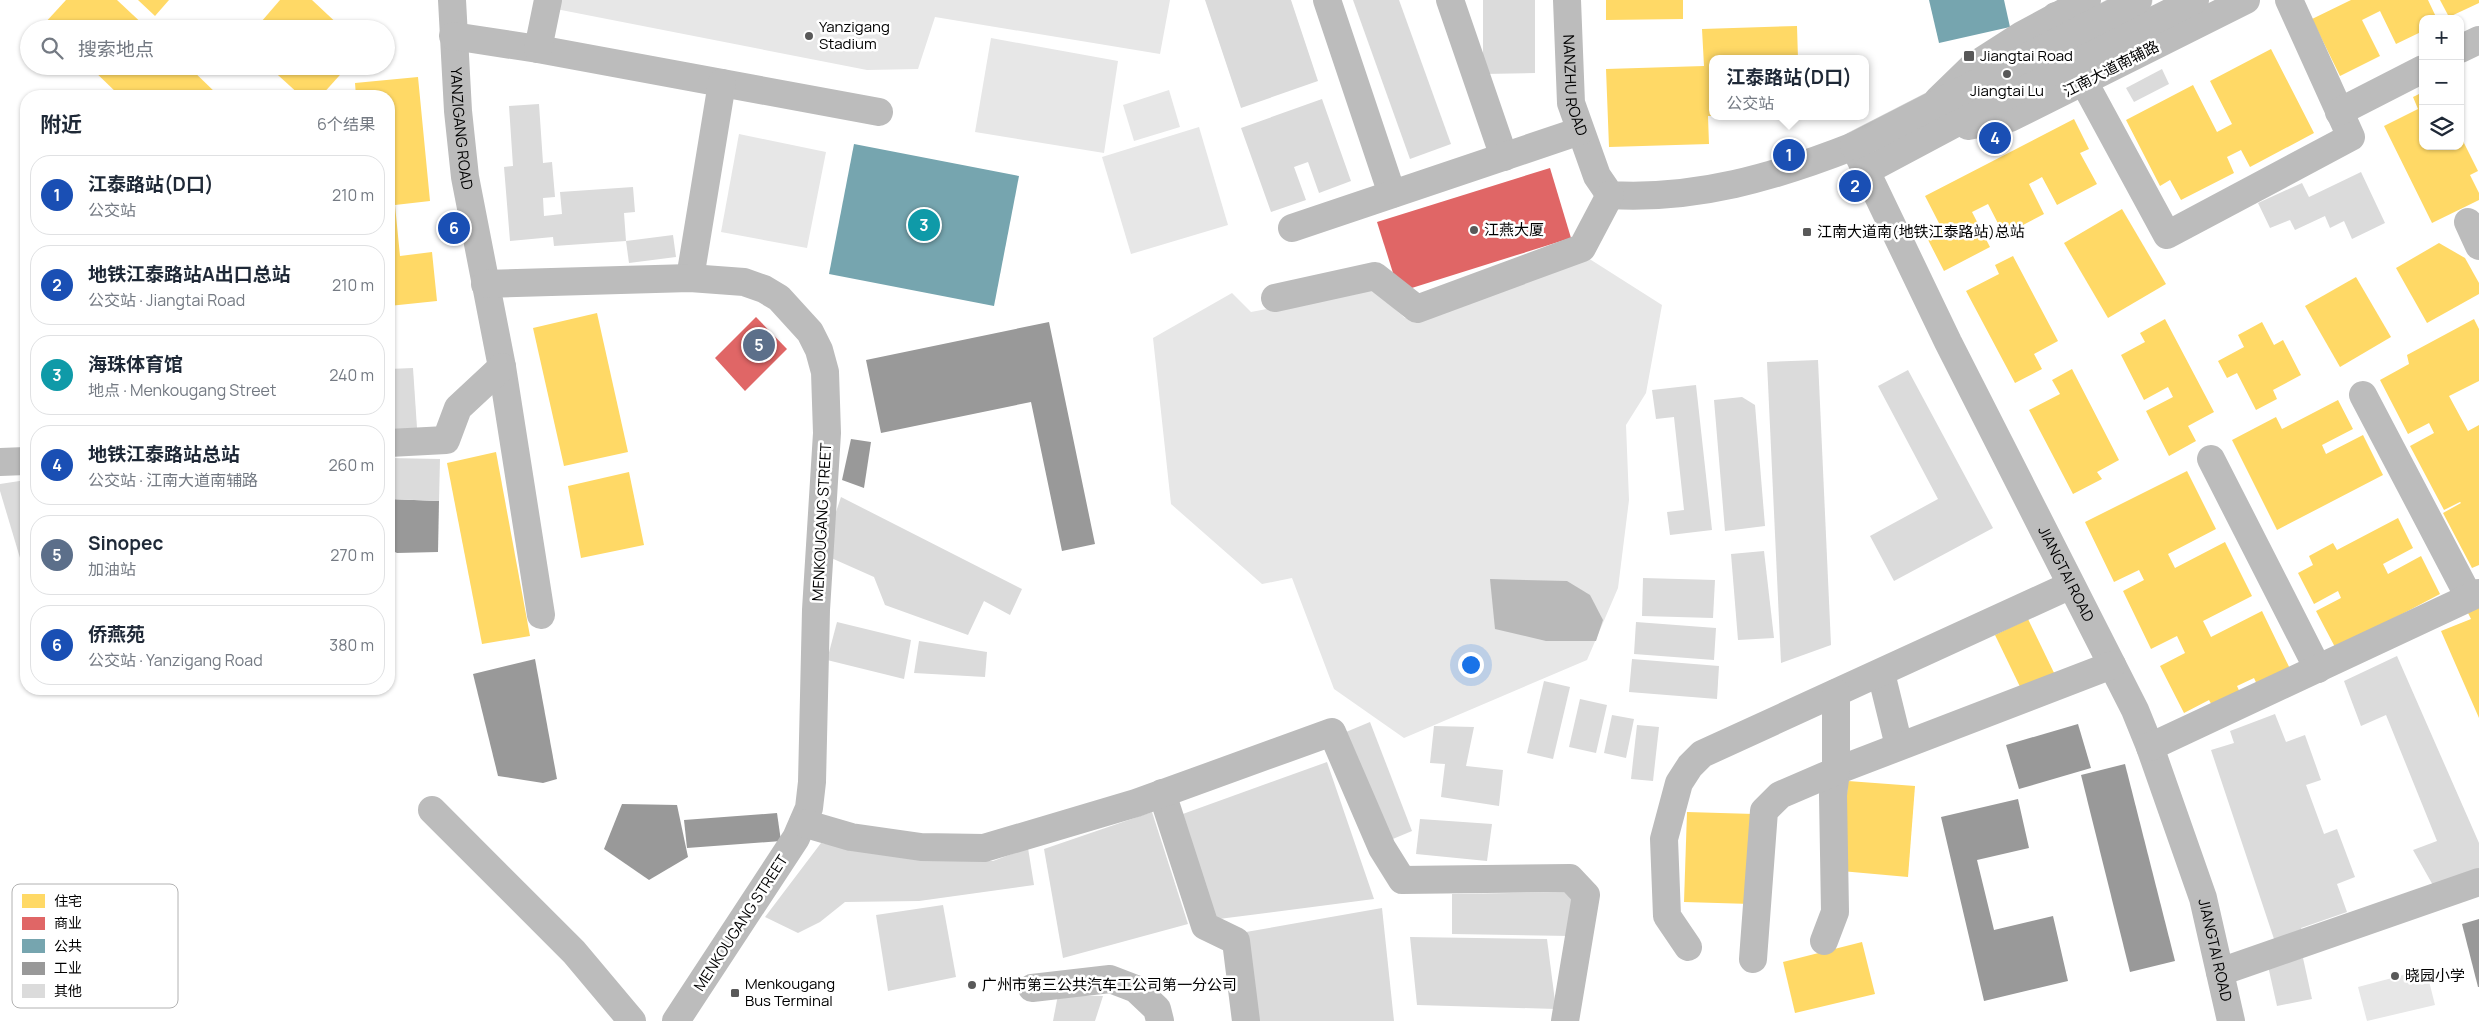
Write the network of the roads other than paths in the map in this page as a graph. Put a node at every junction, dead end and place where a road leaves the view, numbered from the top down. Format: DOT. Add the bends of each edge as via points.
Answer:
graph roads {
  1 [pos="452,0"];
  2 [pos="548,0"];
  3 [pos="1327,0"];
  4 [pos="1450,0"];
  5 [pos="1567,0"];
  6 [pos="1581,0"];
  7 [pos="2087,0"];
  8 [pos="2138,0"];
  9 [pos="2195,0"];
  10 [pos="2246,0"];
  11 [pos="2289,0"];
  12 [pos="453,36"];
  13 [pos="2479,40"];
  14 [pos="2464,47"];
  15 [pos="2071,48"];
  16 [pos="538,49"];
  17 [pos="2419,71"];
  18 [pos="722,83"];
  19 [pos="879,112"];
  20 [pos="2339,112"];
  21 [pos="1580,131"];
  22 [pos="1854,146"];
  23 [pos="1504,157"];
  24 [pos="1866,171"];
  25 [pos="1392,194"];
  26 [pos="1610,195"];
  27 [pos="1292,228"];
  28 [pos="690,278"];
  29 [pos="485,284"];
  30 [pos="1275,298"];
  31 [pos="502,367"];
  32 [pos="2363,395"];
  33 [pos="395,443"];
  34 [pos="2211,459"];
  35 [pos="20,461"];
  36 [pos="0,462"];
  37 [pos="2072,585"];
  38 [pos="2474,595"];
  39 [pos="541,615"];
  40 [pos="2112,665"];
  41 [pos="2318,669"];
  42 [pos="1881,673"];
  43 [pos="1836,693"];
  44 [pos="1899,746"];
  45 [pos="2150,747"];
  46 [pos="1836,771"];
  47 [pos="1162,793"];
  48 [pos="432,810"];
  49 [pos="803,823"];
  50 [pos="2479,882"];
  51 [pos="1824,941"];
  52 [pos="1688,947"];
  53 [pos="1753,959"];
  54 [pos="2220,972"];
  55 [pos="1032,988"];
  56 [pos="632,1021"];
  57 [pos="676,1021"];
  58 [pos="1160,1021"];
  59 [pos="1246,1021"];
  60 [pos="1565,1021"];
  61 [pos="2231,1021"];
  1 -- 12 [label="street, YANZIGANG ROAD"];
  2 -- 16 [label="street"];
  3 -- 25 [label="street"];
  4 -- 23 [label="street"];
  5 -- 21 [label="street, NANZHU ROAD" via="1571,103"];
  6 -- 21 [label="street, NANZHU ROAD" via="1584,100"];
  7 -- 15 [label="street"];
  8 -- 15 [label="street"];
  9 -- 15 [label="street"];
  10 -- 15 [label="street, 江南大道南辅路"];
  11 -- 20 [label="street"];
  12 -- 16 [label="street"];
  12 -- 29 [label="street, YANZIGANG ROAD" via="464,169"];
  13 -- 14 [label="street"];
  15 -- 20 [label="street" via="2167,235 2350,137"];
  15 -- 22 [label="street" via="1933,104"];
  15 -- 24 [label="street" via="1942,130"];
  16 -- 18 [label="street"];
  17 -- 20 [label="street"];
  18 -- 19 [label="street"];
  18 -- 28 [label="street"];
  21 -- 23 [label="street"];
  21 -- 26 [label="street" via="1597,176"];
  22 -- 24 [label="street, JIANGTAI ROAD"];
  22 -- 26 [label="street" via="1750,182 1663,196"];
  23 -- 25 [label="street"];
  24 -- 37 [label="street, JIANGTAI ROAD" via="1948,342"];
  25 -- 27 [label="street"];
  26 -- 30 [label="street" via="1582,248 1417,309 1375,276"];
  28 -- 29 [label="street, MENKOUGANG STREET"];
  28 -- 49 [label="street, MENKOUGANG STREET" via="744,282 779,298 810,332 825,372 827,433 816,610 812,782 809,808"];
  29 -- 31 [label="street, YANZIGANG ROAD"];
  31 -- 33 [label="street" via="458,408 446,440"];
  31 -- 39 [label="street, YANZIGANG ROAD"];
  32 -- 38 [label="street"];
  34 -- 41 [label="street"];
  35 -- 36 [label="street"];
  37 -- 40 [label="street, JIANGTAI ROAD"];
  37 -- 42 [label="street"];
  38 -- 41 [label="street"];
  40 -- 44 [label="street"];
  40 -- 45 [label="street, JIANGTAI ROAD"];
  41 -- 45 [label="street"];
  42 -- 43 [label="street"];
  42 -- 44 [label="street"];
  43 -- 46 [label="street"];
  43 -- 52 [label="street" via="1702,754 1679,783 1664,839 1667,916"];
  44 -- 46 [label="street"];
  45 -- 54 [label="street, JIANGTAI ROAD" via="2203,898"];
  46 -- 51 [label="street" via="1833,795 1835,912"];
  46 -- 53 [label="street" via="1780,794 1764,811"];
  47 -- 49 [label="street" via="984,848 921,847 851,837"];
  47 -- 59 [label="street" via="1205,926 1236,941"];
  47 -- 60 [label="street" via="1332,732 1382,848 1402,880 1570,878 1586,895"];
  48 -- 56 [label="street" via="574,952"];
  49 -- 57 [label="street, MENKOUGANG STREET"];
  50 -- 54 [label="street"];
  54 -- 61 [label="street, JIANGTAI ROAD"];
  55 -- 58 [label="street" via="1110,979 1136,989 1157,1009"];
}
